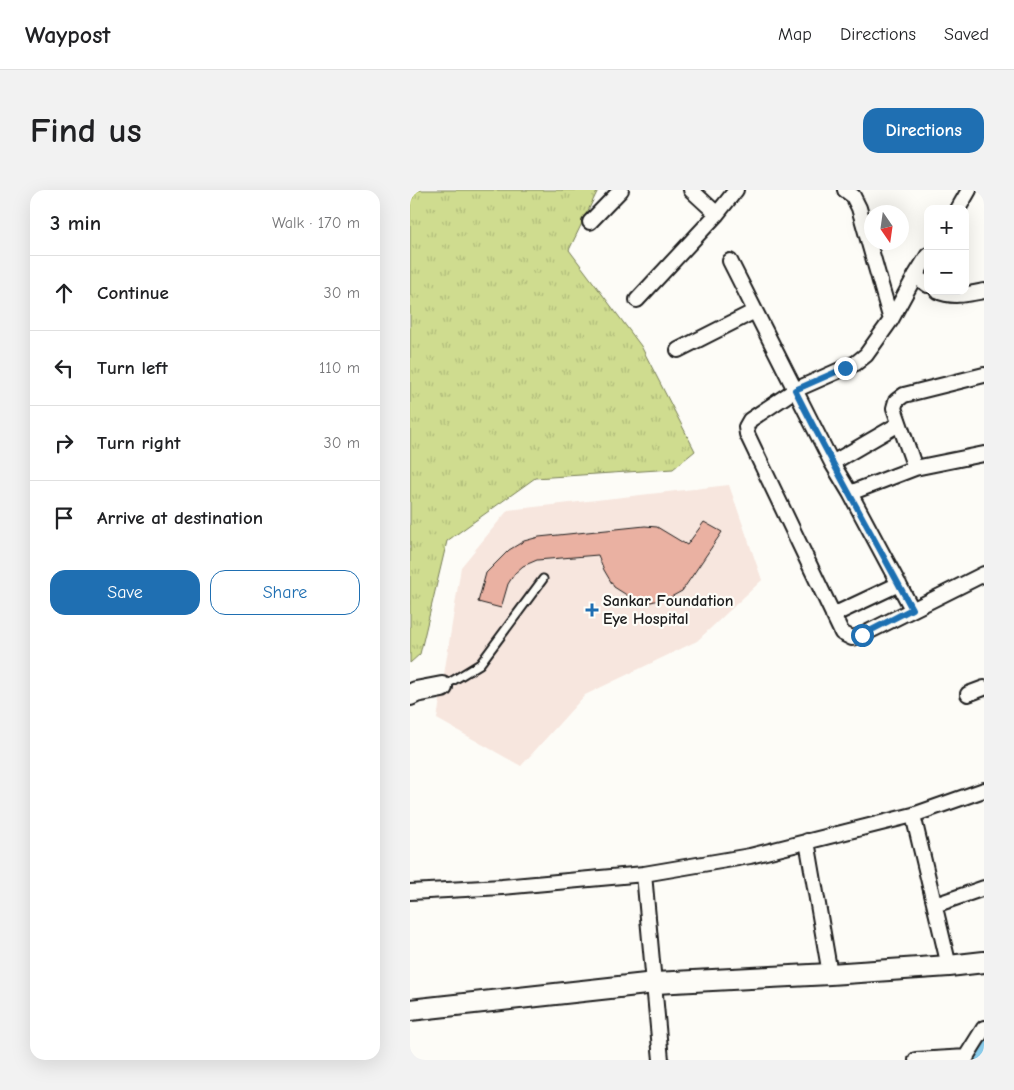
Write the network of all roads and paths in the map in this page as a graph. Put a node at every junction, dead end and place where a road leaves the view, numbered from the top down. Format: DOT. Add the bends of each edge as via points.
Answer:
graph roads {
  1 [pos="622,190"];
  2 [pos="691,190"];
  3 [pos="736,190"];
  4 [pos="845,190"];
  5 [pos="970,190"];
  6 [pos="961,205"];
  7 [pos="717,214"];
  8 [pos="590,222"];
  9 [pos="730,261"];
  10 [pos="924,261"];
  11 [pos="915,276"];
  12 [pos="924,282"];
  13 [pos="984,291"];
  14 [pos="969,294"];
  15 [pos="944,295"];
  16 [pos="960,295"];
  17 [pos="637,300"];
  18 [pos="755,311"];
  19 [pos="891,320"];
  20 [pos="678,350"];
  21 [pos="984,375"];
  22 [pos="795,390"];
  23 [pos="899,424"];
  24 [pos="984,454"];
  25 [pos="832,463"];
  26 [pos="915,468"];
  27 [pos="850,493"];
  28 [pos="984,574"];
  29 [pos="543,579"];
  30 [pos="899,584"];
  31 [pos="912,609"];
  32 [pos="833,615"];
  33 [pos="442,687"];
  34 [pos="984,688"];
  35 [pos="968,694"];
  36 [pos="410,695"];
  37 [pos="984,790"];
  38 [pos="913,814"];
  39 [pos="807,841"];
  40 [pos="644,874"];
  41 [pos="984,888"];
  42 [pos="410,892"];
  43 [pos="935,905"];
  44 [pos="984,962"];
  45 [pos="949,966"];
  46 [pos="830,974"];
  47 [pos="655,983"];
  48 [pos="410,1010"];
  49 [pos="984,1028"];
  50 [pos="966,1059"];
  51 [pos="661,1060"];
  52 [pos="916,1060"];
  1 -- 8 [label="street"];
  2 -- 7 [label="street"];
  3 -- 7 [label="street"];
  4 -- 19 [label="street" via="853,196 859,208"];
  5 -- 6 [label="street"];
  7 -- 17 [label="street"];
  9 -- 18 [label="street"];
  10 -- 11 [label="street"];
  11 -- 12 [label="street"];
  11 -- 19 [label="street"];
  13 -- 14 [label="street"];
  15 -- 16 [label="street"];
  18 -- 20 [label="street"];
  18 -- 22 [label="street"];
  19 -- 22 [label="street" via="866,355 856,363"];
  21 -- 23 [label="street" via="904,395 896,401 894,408"];
  22 -- 25 [label="street"];
  22 -- 32 [label="street" via="750,420 746,426 747,434"];
  23 -- 25 [label="street"];
  23 -- 26 [label="street"];
  24 -- 26 [label="street"];
  25 -- 27 [label="street"];
  26 -- 27 [label="street"];
  27 -- 30 [label="street"];
  28 -- 31 [label="street"];
  29 -- 33 [label="lane" via="480,664"];
  30 -- 31 [label="street"];
  30 -- 32 [label="street"];
  31 -- 32 [label="street" via="852,638 842,634"];
  33 -- 36 [label="street"];
  34 -- 35 [label="street"];
  37 -- 38 [label="street"];
  38 -- 39 [label="street"];
  38 -- 43 [label="street"];
  39 -- 40 [label="street" via="750,856"];
  39 -- 46 [label="street"];
  40 -- 42 [label="street"];
  40 -- 47 [label="street"];
  41 -- 43 [label="street"];
  43 -- 45 [label="street"];
  44 -- 45 [label="street"];
  45 -- 46 [label="street"];
  46 -- 47 [label="street"];
  47 -- 48 [label="street"];
  47 -- 51 [label="street"];
  49 -- 50 [label="street"];
  50 -- 52 [label="street"];
}
